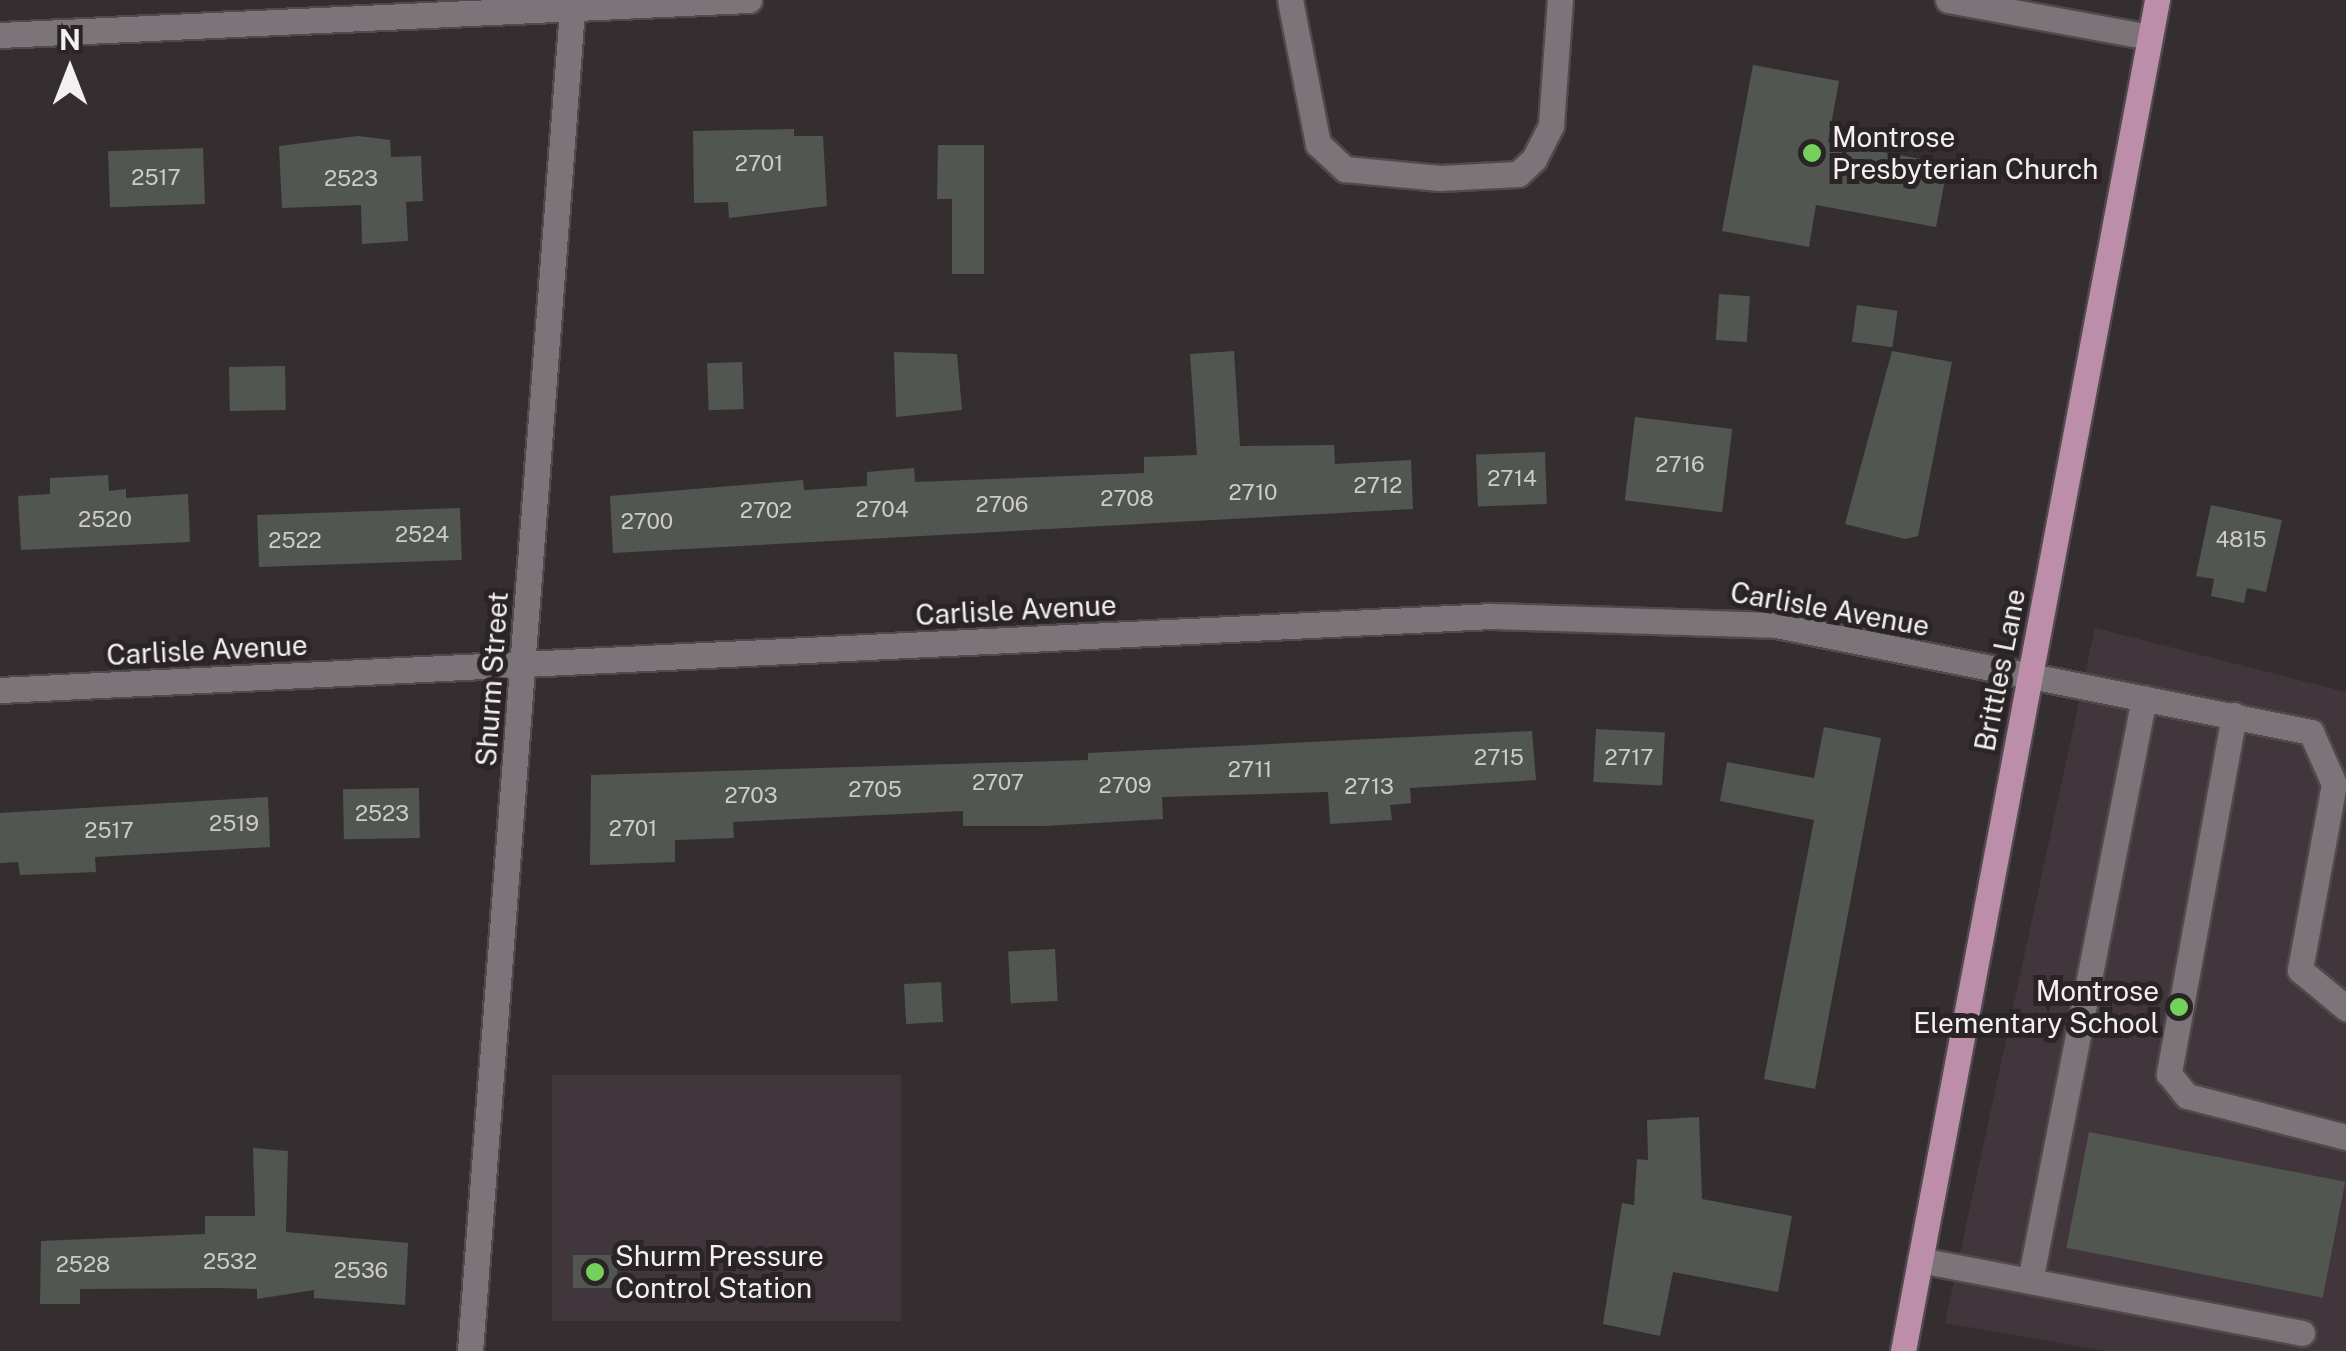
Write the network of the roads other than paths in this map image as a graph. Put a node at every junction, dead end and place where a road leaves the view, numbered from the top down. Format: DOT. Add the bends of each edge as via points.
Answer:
graph roads {
  1 [pos="749,0"];
  2 [pos="1290,0"];
  3 [pos="1560,0"];
  4 [pos="1948,0"];
  5 [pos="2157,0"];
  6 [pos="572,11"];
  7 [pos="0,35"];
  8 [pos="2150,38"];
  9 [pos="522,665"];
  10 [pos="2030,677"];
  11 [pos="0,690"];
  12 [pos="2144,698"];
  13 [pos="2234,715"];
  14 [pos="2346,1008"];
  15 [pos="2346,1136"];
  16 [pos="1920,1260"];
  17 [pos="2030,1281"];
  18 [pos="2302,1332"];
  19 [pos="470,1351"];
  20 [pos="1903,1351"];
  1 -- 6 [label="street"];
  2 -- 3 [label="street" via="1318,144 1345,168 1440,178 1518,174 1534,160 1551,125"];
  4 -- 8 [label="street"];
  5 -- 8 [label="main road, Brittles Lane"];
  6 -- 7 [label="street"];
  6 -- 9 [label="street, Shurm Street"];
  8 -- 10 [label="main road, Brittles Lane"];
  9 -- 10 [label="street, Carlisle Avenue" via="1588,613 1776,626"];
  9 -- 11 [label="street, Carlisle Avenue"];
  9 -- 19 [label="street, Shurm Street"];
  10 -- 12 [label="street, Carlisle Avenue"];
  10 -- 16 [label="main road, Brittles Lane"];
  12 -- 13 [label="street, Carlisle Avenue"];
  12 -- 17 [label="street"];
  13 -- 14 [label="street, Carlisle Avenue" via="2312,732 2331,760 2334,784 2298,956 2312,986"];
  13 -- 15 [label="street" via="2169,1074 2187,1096"];
  16 -- 17 [label="street"];
  16 -- 20 [label="main road, Brittles Lane"];
  17 -- 18 [label="street"];
}
